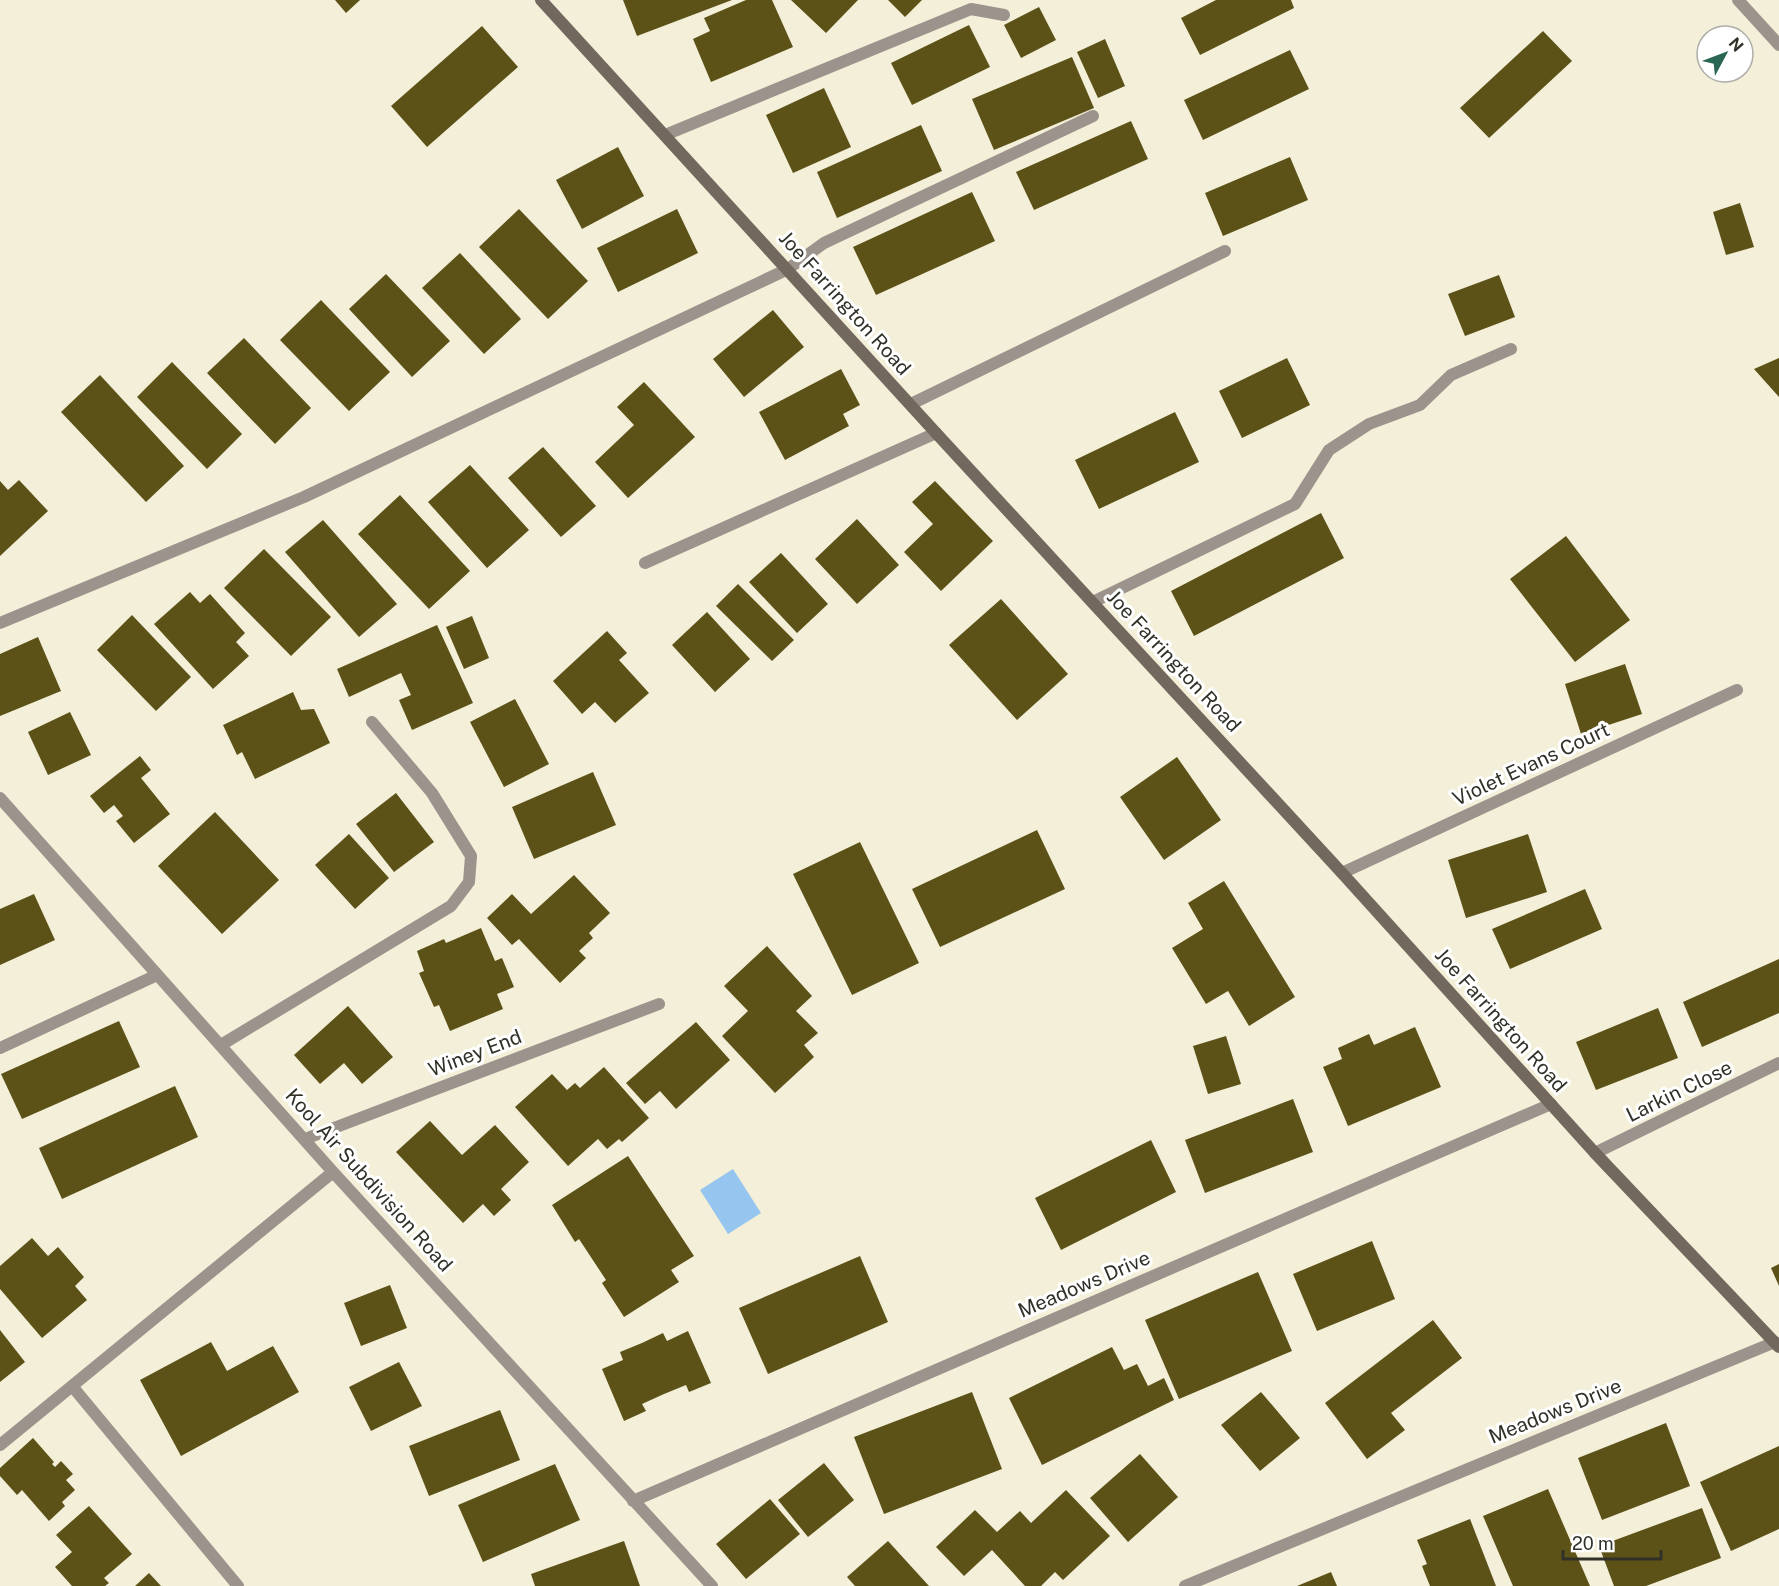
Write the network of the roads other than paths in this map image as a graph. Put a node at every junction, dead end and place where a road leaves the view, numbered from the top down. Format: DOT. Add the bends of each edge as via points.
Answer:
graph roads {
  1 [pos="541,0"];
  2 [pos="1738,0"];
  3 [pos="1004,15"];
  4 [pos="1779,45"];
  5 [pos="1093,116"];
  6 [pos="665,135"];
  7 [pos="1225,251"];
  8 [pos="788,269"];
  9 [pos="1511,350"];
  10 [pos="911,404"];
  11 [pos="936,433"];
  12 [pos="645,563"];
  13 [pos="1093,603"];
  14 [pos="0,623"];
  15 [pos="1737,690"];
  16 [pos="372,722"];
  17 [pos="0,798"];
  18 [pos="1342,873"];
  19 [pos="157,975"];
  20 [pos="659,1004"];
  21 [pos="221,1045"];
  22 [pos="0,1048"];
  23 [pos="1779,1063"];
  24 [pos="1551,1104"];
  25 [pos="305,1139"];
  26 [pos="1595,1153"];
  27 [pos="333,1172"];
  28 [pos="1777,1344"];
  29 [pos="72,1386"];
  30 [pos="0,1445"];
  31 [pos="633,1501"];
  32 [pos="238,1586"];
  33 [pos="712,1586"];
  34 [pos="1185,1586"];
  1 -- 6 [label="main road, Joe Farrington Road"];
  2 -- 4 [label="street"];
  3 -- 6 [label="street" via="971,9"];
  5 -- 8 [label="street" via="824,243"];
  6 -- 8 [label="main road, Joe Farrington Road"];
  7 -- 10 [label="street"];
  8 -- 10 [label="main road, Joe Farrington Road"];
  8 -- 14 [label="street" via="304,496"];
  9 -- 13 [label="street" via="1450,375 1420,405 1369,424 1329,450 1295,504"];
  10 -- 11 [label="main road, Joe Farrington Road"];
  11 -- 12 [label="street"];
  11 -- 13 [label="main road, Joe Farrington Road"];
  13 -- 18 [label="main road, Joe Farrington Road"];
  15 -- 18 [label="street, Violet Evans Court"];
  16 -- 21 [label="street" via="432,793 471,856 469,882 451,906"];
  17 -- 19 [label="street, Kool Air Subdivision Road"];
  18 -- 24 [label="main road, Joe Farrington Road"];
  19 -- 21 [label="street, Kool Air Subdivision Road"];
  19 -- 22 [label="street"];
  20 -- 25 [label="street, Winey End"];
  21 -- 25 [label="street, Kool Air Subdivision Road"];
  23 -- 26 [label="street, Larkin Close"];
  24 -- 26 [label="main road, Joe Farrington Road"];
  24 -- 31 [label="street, Meadows Drive"];
  25 -- 27 [label="street, Kool Air Subdivision Road"];
  26 -- 28 [label="main road, Joe Farrington Road"];
  27 -- 29 [label="street"];
  27 -- 31 [label="street, Kool Air Subdivision Road"];
  28 -- 34 [label="street, Meadows Drive"];
  29 -- 30 [label="street"];
  29 -- 32 [label="street"];
  31 -- 33 [label="street, Kool Air Subdivision Road"];
}
